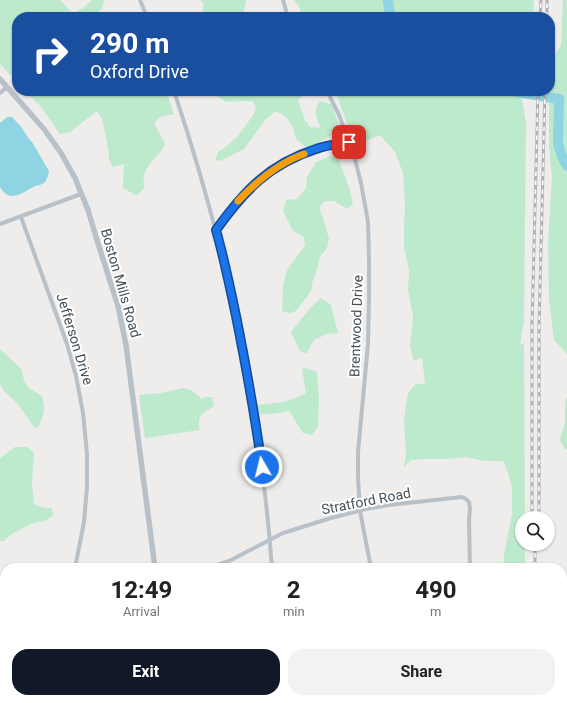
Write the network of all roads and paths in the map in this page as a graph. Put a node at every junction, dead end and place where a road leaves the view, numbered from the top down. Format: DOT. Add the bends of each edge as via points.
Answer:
graph roads {
  1 [pos="140,0"];
  2 [pos="283,0"];
  3 [pos="145,12"];
  4 [pos="287,12"];
  5 [pos="0,79"];
  6 [pos="7,87"];
  7 [pos="0,93"];
  8 [pos="12,93"];
  9 [pos="15,96"];
  10 [pos="176,96"];
  11 [pos="330,96"];
  12 [pos="349,142"];
  13 [pos="81,194"];
  14 [pos="21,217"];
  15 [pos="0,224"];
  16 [pos="216,230"];
  17 [pos="360,511"];
  18 [pos="270,540"];
  19 [pos="77,563"];
  20 [pos="154,563"];
  21 [pos="223,563"];
  22 [pos="272,563"];
  23 [pos="371,563"];
  24 [pos="470,563"];
  1 -- 3 [label="street"];
  2 -- 4 [label="street"];
  5 -- 6 [label="street, Boston Mills Road"];
  6 -- 7 [label="street"];
  6 -- 8 [label="street, Boston Mills Road"];
  9 -- 13 [label="street, Boston Mills Road" via="58,147"];
  10 -- 16 [label="street"];
  11 -- 12 [label="street, Brentwood Drive"];
  12 -- 16 [label="street" via="317,148 274,169 246,193"];
  12 -- 17 [label="street, Brentwood Drive" via="358,169 366,209 369,260 368,344 358,452"];
  13 -- 14 [label="street"];
  13 -- 20 [label="street, Boston Mills Road" via="118,306 123,330"];
  14 -- 15 [label="street"];
  14 -- 19 [label="street, Jefferson Drive" via="69,349 83,413 87,487"];
  16 -- 18 [label="street" via="244,354"];
  17 -- 18 [label="street, Stratford Road" via="313,523"];
  17 -- 23 [label="street, Brentwood Drive"];
  17 -- 24 [label="street, Stratford Road" via="389,505 462,497 469,502 470,508"];
  18 -- 21 [label="street, Stratford Road"];
  18 -- 22 [label="street"];
}
